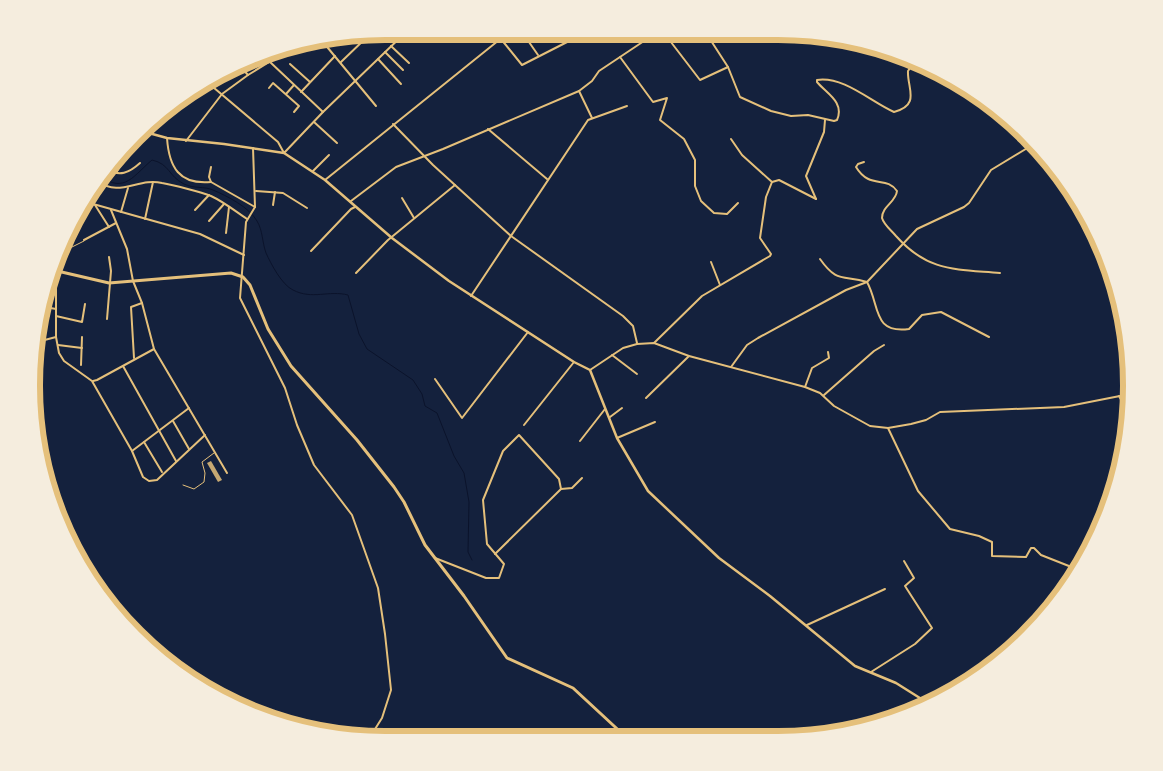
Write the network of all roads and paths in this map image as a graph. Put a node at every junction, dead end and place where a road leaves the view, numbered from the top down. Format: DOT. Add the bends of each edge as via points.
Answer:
graph roads {
  1 [pos="397,40"];
  2 [pos="500,40"];
  3 [pos="502,40"];
  4 [pos="532,40"];
  5 [pos="571,40"];
  6 [pos="646,40"];
  7 [pos="669,40"];
  8 [pos="710,40"];
  9 [pos="363,41"];
  10 [pos="529,42"];
  11 [pos="326,46"];
  12 [pos="391,46"];
  13 [pos="385,52"];
  14 [pos="335,56"];
  15 [pos="539,56"];
  16 [pos="620,57"];
  17 [pos="276,58"];
  18 [pos="378,59"];
  19 [pos="270,62"];
  20 [pos="341,62"];
  21 [pos="408,63"];
  22 [pos="290,64"];
  23 [pos="911,66"];
  24 [pos="728,67"];
  25 [pos="244,70"];
  26 [pos="403,70"];
  27 [pos="248,75"];
  28 [pos="356,80"];
  29 [pos="310,82"];
  30 [pos="401,84"];
  31 [pos="294,85"];
  32 [pos="212,86"];
  33 [pos="269,88"];
  34 [pos="580,91"];
  35 [pos="301,92"];
  36 [pos="222,94"];
  37 [pos="286,94"];
  38 [pos="376,106"];
  39 [pos="627,106"];
  40 [pos="294,112"];
  41 [pos="323,112"];
  42 [pos="592,118"];
  43 [pos="825,119"];
  44 [pos="314,122"];
  45 [pos="393,124"];
  46 [pos="487,129"];
  47 [pos="150,133"];
  48 [pos="167,138"];
  49 [pos="731,139"];
  50 [pos="186,141"];
  51 [pos="337,143"];
  52 [pos="253,148"];
  53 [pos="1028,148"];
  54 [pos="284,153"];
  55 [pos="425,154"];
  56 [pos="329,155"];
  57 [pos="864,162"];
  58 [pos="121,163"];
  59 [pos="140,163"];
  60 [pos="211,167"];
  61 [pos="312,172"];
  62 [pos="113,173"];
  63 [pos="116,174"];
  64 [pos="547,179"];
  65 [pos="325,180"];
  66 [pos="153,182"];
  67 [pos="211,182"];
  68 [pos="772,182"];
  69 [pos="455,185"];
  70 [pos="104,186"];
  71 [pos="128,188"];
  72 [pos="256,191"];
  73 [pos="275,192"];
  74 [pos="209,196"];
  75 [pos="402,198"];
  76 [pos="350,202"];
  77 [pos="738,203"];
  78 [pos="224,204"];
  79 [pos="94,205"];
  80 [pos="273,205"];
  81 [pos="229,207"];
  82 [pos="255,207"];
  83 [pos="356,207"];
  84 [pos="307,208"];
  85 [pos="111,210"];
  86 [pos="196,210"];
  87 [pos="121,212"];
  88 [pos="146,218"];
  89 [pos="414,218"];
  90 [pos="247,219"];
  91 [pos="209,221"];
  92 [pos="116,223"];
  93 [pos="109,227"];
  94 [pos="226,233"];
  95 [pos="511,236"];
  96 [pos="392,238"];
  97 [pos="84,240"];
  98 [pos="903,244"];
  99 [pos="311,251"];
  100 [pos="109,256"];
  101 [pos="245,256"];
  102 [pos="820,259"];
  103 [pos="711,262"];
  104 [pos="61,273"];
  105 [pos="356,273"];
  106 [pos="1000,274"];
  107 [pos="243,277"];
  108 [pos="133,281"];
  109 [pos="867,282"];
  110 [pos="110,283"];
  111 [pos="55,284"];
  112 [pos="720,285"];
  113 [pos="471,296"];
  114 [pos="142,303"];
  115 [pos="85,304"];
  116 [pos="49,308"];
  117 [pos="56,309"];
  118 [pos="56,316"];
  119 [pos="107,319"];
  120 [pos="528,332"];
  121 [pos="989,336"];
  122 [pos="56,337"];
  123 [pos="82,337"];
  124 [pos="43,340"];
  125 [pos="654,343"];
  126 [pos="637,344"];
  127 [pos="58,345"];
  128 [pos="884,345"];
  129 [pos="82,348"];
  130 [pos="154,349"];
  131 [pos="828,352"];
  132 [pos="612,355"];
  133 [pos="689,356"];
  134 [pos="134,358"];
  135 [pos="574,362"];
  136 [pos="81,365"];
  137 [pos="123,366"];
  138 [pos="731,367"];
  139 [pos="590,370"];
  140 [pos="637,374"];
  141 [pos="435,379"];
  142 [pos="92,381"];
  143 [pos="805,387"];
  144 [pos="1123,395"];
  145 [pos="824,396"];
  146 [pos="1118,396"];
  147 [pos="646,398"];
  148 [pos="1122,403"];
  149 [pos="189,408"];
  150 [pos="622,408"];
  151 [pos="605,409"];
  152 [pos="608,418"];
  153 [pos="173,421"];
  154 [pos="654,422"];
  155 [pos="524,424"];
  156 [pos="888,428"];
  157 [pos="159,432"];
  158 [pos="205,436"];
  159 [pos="617,438"];
  160 [pos="580,441"];
  161 [pos="144,442"];
  162 [pos="190,449"];
  163 [pos="132,451"];
  164 [pos="215,452"];
  165 [pos="176,462"];
  166 [pos="163,473"];
  167 [pos="227,473"];
  168 [pos="582,478"];
  169 [pos="184,485"];
  170 [pos="561,489"];
  171 [pos="495,554"];
  172 [pos="435,558"];
  173 [pos="904,562"];
  174 [pos="1071,567"];
  175 [pos="884,589"];
  176 [pos="805,626"];
  177 [pos="871,672"];
  178 [pos="922,699"];
  179 [pos="374,730"];
  180 [pos="619,731"];
  1 -- 12 [label="street"];
  2 -- 45 [label="street"];
  3 -- 15 [label="street" via="522,65"];
  4 -- 10 [label="street"];
  5 -- 15 [label="street"];
  6 -- 16 [label="street"];
  7 -- 24 [label="street" via="700,80"];
  8 -- 24 [label="street"];
  9 -- 20 [label="street"];
  10 -- 15 [label="street"];
  11 -- 14 [label="street"];
  12 -- 13 [label="street"];
  12 -- 21 [label="street"];
  13 -- 18 [label="street"];
  13 -- 26 [label="street"];
  14 -- 20 [label="street"];
  14 -- 29 [label="street"];
  16 -- 34 [label="street" via="599,70"];
  16 -- 77 [label="street" via="654,102 667,98 661,122 684,139 692,153 695,186 701,200 714,213 727,214"];
  17 -- 19 [label="street"];
  18 -- 28 [label="street"];
  18 -- 30 [label="street"];
  19 -- 27 [label="street"];
  19 -- 31 [label="street"];
  20 -- 28 [label="street"];
  22 -- 29 [label="street"];
  23 -- 43 [label="street" via="908,71 912,93 910,101 894,112 853,88 817,80 833,96 838,109 837,120"];
  24 -- 43 [label="street" via="738,93 746,100 791,116 808,114"];
  25 -- 27 [label="street"];
  27 -- 36 [label="street"];
  28 -- 38 [label="street"];
  28 -- 41 [label="street"];
  29 -- 35 [label="street"];
  31 -- 35 [label="street"];
  31 -- 37 [label="street"];
  32 -- 36 [label="street"];
  33 -- 37 [label="street" via="273,83"];
  34 -- 42 [label="street"];
  34 -- 46 [label="street"];
  35 -- 41 [label="street"];
  36 -- 50 [label="street"];
  36 -- 54 [label="street" via="278,142"];
  37 -- 40 [label="street" via="299,106"];
  39 -- 42 [label="street"];
  41 -- 44 [label="street"];
  42 -- 64 [label="street"];
  43 -- 68 [label="street" via="824,132 806,176 816,199 779,180"];
  44 -- 51 [label="street"];
  44 -- 54 [label="street"];
  45 -- 55 [label="street"];
  45 -- 65 [label="street"];
  46 -- 55 [label="street" via="443,150"];
  46 -- 64 [label="street"];
  47 -- 48 [label="street"];
  48 -- 50 [label="street"];
  48 -- 67 [label="street" via="168,157 175,170 187,180"];
  49 -- 68 [label="street"];
  50 -- 52 [label="street"];
  52 -- 54 [label="street"];
  52 -- 72 [label="street"];
  53 -- 98 [label="street" via="990,170 964,207 917,229"];
  54 -- 61 [label="street"];
  55 -- 69 [label="street"];
  55 -- 76 [label="street" via="396,167"];
  56 -- 61 [label="street"];
  57 -- 98 [label="street" via="856,167 866,178 890,184 897,191 882,212 882,218"];
  58 -- 63 [label="street"];
  59 -- 63 [label="street" via="129,172"];
  60 -- 67 [label="street"];
  61 -- 65 [label="street"];
  62 -- 63 [label="street"];
  64 -- 95 [label="street"];
  65 -- 76 [label="street"];
  66 -- 71 [label="street"];
  66 -- 74 [label="street"];
  66 -- 88 [label="street"];
  67 -- 82 [label="street"];
  68 -- 112 [label="street" via="766,197 760,238 770,256"];
  69 -- 89 [label="street"];
  69 -- 95 [label="street"];
  70 -- 71 [label="street"];
  71 -- 87 [label="street"];
  72 -- 73 [label="street"];
  72 -- 82 [label="street"];
  73 -- 80 [label="street"];
  73 -- 84 [label="street" via="283,193"];
  74 -- 78 [label="street"];
  74 -- 86 [label="street"];
  75 -- 89 [label="street"];
  76 -- 83 [label="street"];
  78 -- 81 [label="street"];
  78 -- 91 [label="street"];
  79 -- 85 [label="street"];
  79 -- 93 [label="street"];
  81 -- 90 [label="street"];
  81 -- 94 [label="street"];
  82 -- 90 [label="street"];
  83 -- 96 [label="street"];
  83 -- 99 [label="street"];
  85 -- 87 [label="street"];
  85 -- 92 [label="street"];
  87 -- 88 [label="street"];
  88 -- 101 [label="street" via="200,234"];
  89 -- 96 [label="street"];
  90 -- 101 [label="street"];
  92 -- 93 [label="street"];
  92 -- 108 [label="street" via="127,249"];
  93 -- 97 [label="street"];
  95 -- 113 [label="street"];
  95 -- 126 [label="street" via="623,316 633,326"];
  96 -- 105 [label="street"];
  96 -- 113 [label="street"];
  97 -- 104 [label="street" via="68,249"];
  98 -- 106 [label="street" via="940,268"];
  98 -- 109 [label="street"];
  100 -- 110 [label="street"];
  101 -- 107 [label="street"];
  102 -- 109 [label="street" via="837,277"];
  103 -- 112 [label="street"];
  104 -- 110 [label="main road"];
  107 -- 108 [label="main road" via="232,273"];
  107 -- 172 [label="main road" via="250,284 279,350 394,487"];
  107 -- 179 [label="street" via="240,298 285,388 314,465 352,515 378,588 391,690"];
  108 -- 110 [label="main road"];
  108 -- 114 [label="street"];
  109 -- 121 [label="street" via="876,313 883,323 897,330 909,329 922,315 941,312"];
  109 -- 138 [label="street" via="758,338 747,345"];
  110 -- 119 [label="street"];
  111 -- 117 [label="street"];
  112 -- 125 [label="street" via="702,296"];
  113 -- 120 [label="street"];
  114 -- 130 [label="street"];
  114 -- 134 [label="street" via="131,307"];
  115 -- 118 [label="street" via="82,322"];
  116 -- 117 [label="street"];
  117 -- 118 [label="street"];
  118 -- 122 [label="street"];
  120 -- 135 [label="street"];
  120 -- 141 [label="street" via="462,418"];
  122 -- 124 [label="street"];
  122 -- 127 [label="street"];
  123 -- 129 [label="street"];
  125 -- 126 [label="street"];
  125 -- 133 [label="street"];
  126 -- 132 [label="street"];
  127 -- 129 [label="street"];
  127 -- 142 [label="street" via="64,361"];
  128 -- 145 [label="street" via="874,350"];
  129 -- 136 [label="street"];
  130 -- 134 [label="street"];
  130 -- 149 [label="street"];
  131 -- 143 [label="street" via="829,358 812,368"];
  132 -- 139 [label="street"];
  132 -- 140 [label="street"];
  133 -- 138 [label="street"];
  133 -- 147 [label="street"];
  134 -- 137 [label="street"];
  135 -- 139 [label="street"];
  135 -- 155 [label="street"];
  137 -- 142 [label="street"];
  137 -- 157 [label="street"];
  138 -- 143 [label="street"];
  139 -- 151 [label="street"];
  142 -- 163 [label="street"];
  143 -- 145 [label="street"];
  144 -- 146 [label="street"];
  145 -- 156 [label="street" via="858,420 870,426"];
  146 -- 148 [label="street"];
  146 -- 156 [label="street" via="1064,407 940,412 926,420"];
  149 -- 153 [label="street"];
  149 -- 158 [label="street"];
  150 -- 152 [label="street"];
  151 -- 152 [label="street"];
  151 -- 160 [label="street"];
  152 -- 159 [label="street"];
  153 -- 157 [label="street"];
  153 -- 162 [label="street"];
  154 -- 159 [label="street"];
  156 -- 174 [label="street" via="918,492 950,529 992,542 992,556 1026,557 1034,548 1041,555"];
  157 -- 161 [label="street"];
  157 -- 165 [label="street"];
  158 -- 162 [label="street"];
  158 -- 164 [label="street"];
  159 -- 176 [label="street" via="648,491 719,558"];
  161 -- 163 [label="street"];
  161 -- 166 [label="street"];
  162 -- 165 [label="street"];
  163 -- 166 [label="street" via="143,477 149,481 156,480"];
  164 -- 167 [label="street"];
  164 -- 169 [label="street" via="202,462 206,473 204,482 194,489"];
  165 -- 166 [label="street"];
  168 -- 170 [label="street" via="572,488"];
  170 -- 171 [label="street"];
  170 -- 171 [label="street" via="559,479 519,435 503,451 483,500 487,544"];
  171 -- 172 [label="street" via="504,564 499,578 494,580"];
  172 -- 180 [label="main road" via="507,658 573,688"];
  173 -- 177 [label="street" via="914,578 905,586 932,628 915,644"];
  175 -- 176 [label="street"];
  176 -- 177 [label="street" via="855,666"];
  177 -- 178 [label="street"];
}
